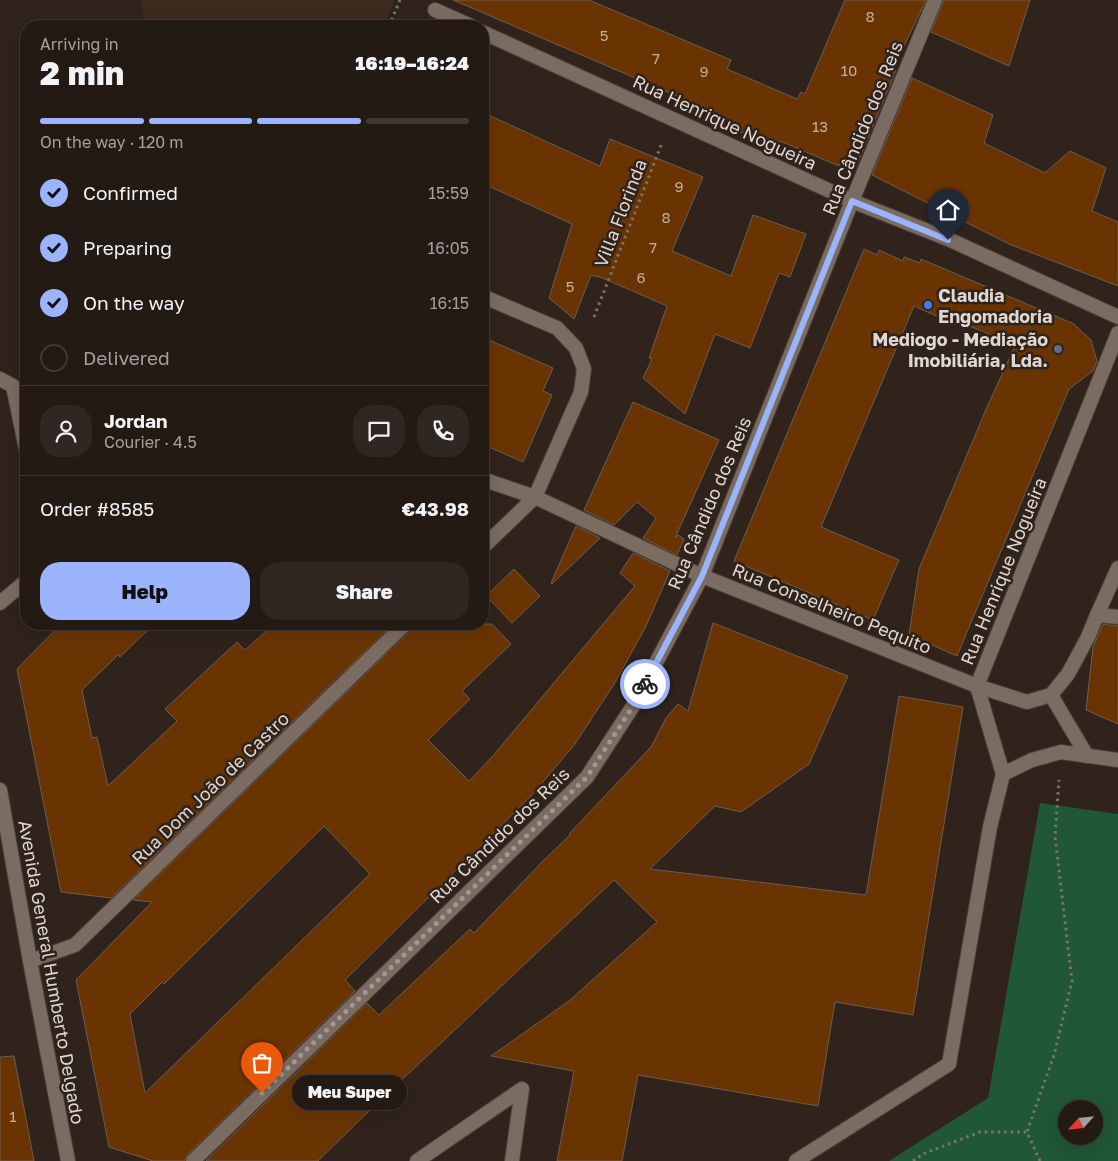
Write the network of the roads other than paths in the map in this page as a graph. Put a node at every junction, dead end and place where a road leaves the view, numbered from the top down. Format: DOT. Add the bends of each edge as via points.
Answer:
graph roads {
  1 [pos="934,0"];
  2 [pos="435,10"];
  3 [pos="458,20"];
  4 [pos="489,35"];
  5 [pos="852,201"];
  6 [pos="489,299"];
  7 [pos="1118,317"];
  8 [pos="1118,333"];
  9 [pos="0,379"];
  10 [pos="20,418"];
  11 [pos="489,481"];
  12 [pos="535,497"];
  13 [pos="489,541"];
  14 [pos="1118,568"];
  15 [pos="702,576"];
  16 [pos="20,586"];
  17 [pos="0,603"];
  18 [pos="1097,615"];
  19 [pos="1118,617"];
  20 [pos="399,630"];
  21 [pos="977,686"];
  22 [pos="1050,695"];
  23 [pos="1087,756"];
  24 [pos="1118,760"];
  25 [pos="1003,774"];
  26 [pos="0,790"];
  27 [pos="30,961"];
  28 [pos="68,1161"];
  29 [pos="193,1161"];
  30 [pos="417,1161"];
  31 [pos="512,1161"];
  32 [pos="796,1161"];
  1 -- 5 [label="street, Rua Cândido dos Reis"];
  2 -- 3 [label="street"];
  4 -- 5 [label="street, Rua Henrique Nogueira"];
  5 -- 7 [label="street, Rua Henrique Nogueira" via="948,240"];
  5 -- 15 [label="street, Rua Cândido dos Reis"];
  6 -- 12 [label="street" via="557,328 576,348 584,369 581,392"];
  8 -- 21 [label="street, Rua Henrique Nogueira"];
  9 -- 10 [label="street" via="14,386"];
  11 -- 12 [label="street, Rua Conselheiro Pequito"];
  12 -- 13 [label="street"];
  12 -- 15 [label="street, Rua Conselheiro Pequito"];
  14 -- 18 [label="street"];
  15 -- 21 [label="street, Rua Conselheiro Pequito"];
  15 -- 29 [label="street, Rua Cândido dos Reis" via="633,706 587,777"];
  16 -- 17 [label="street"];
  18 -- 19 [label="street"];
  18 -- 22 [label="street" via="1068,674"];
  20 -- 27 [label="street, Rua Dom João de Castro" via="75,945"];
  21 -- 22 [label="street, Rua Conselheiro Pequito" via="1027,702"];
  21 -- 25 [label="street, Rua Henrique Nogueira"];
  22 -- 23 [label="street"];
  23 -- 24 [label="street"];
  23 -- 25 [label="street" via="1061,752 1032,760"];
  25 -- 32 [label="street" via="990,827 949,1064"];
  26 -- 27 [label="street, Avenida General Humberto Delgado"];
  27 -- 28 [label="street, Avenida General Humberto Delgado"];
  30 -- 31 [label="street" via="522,1089"];
}
